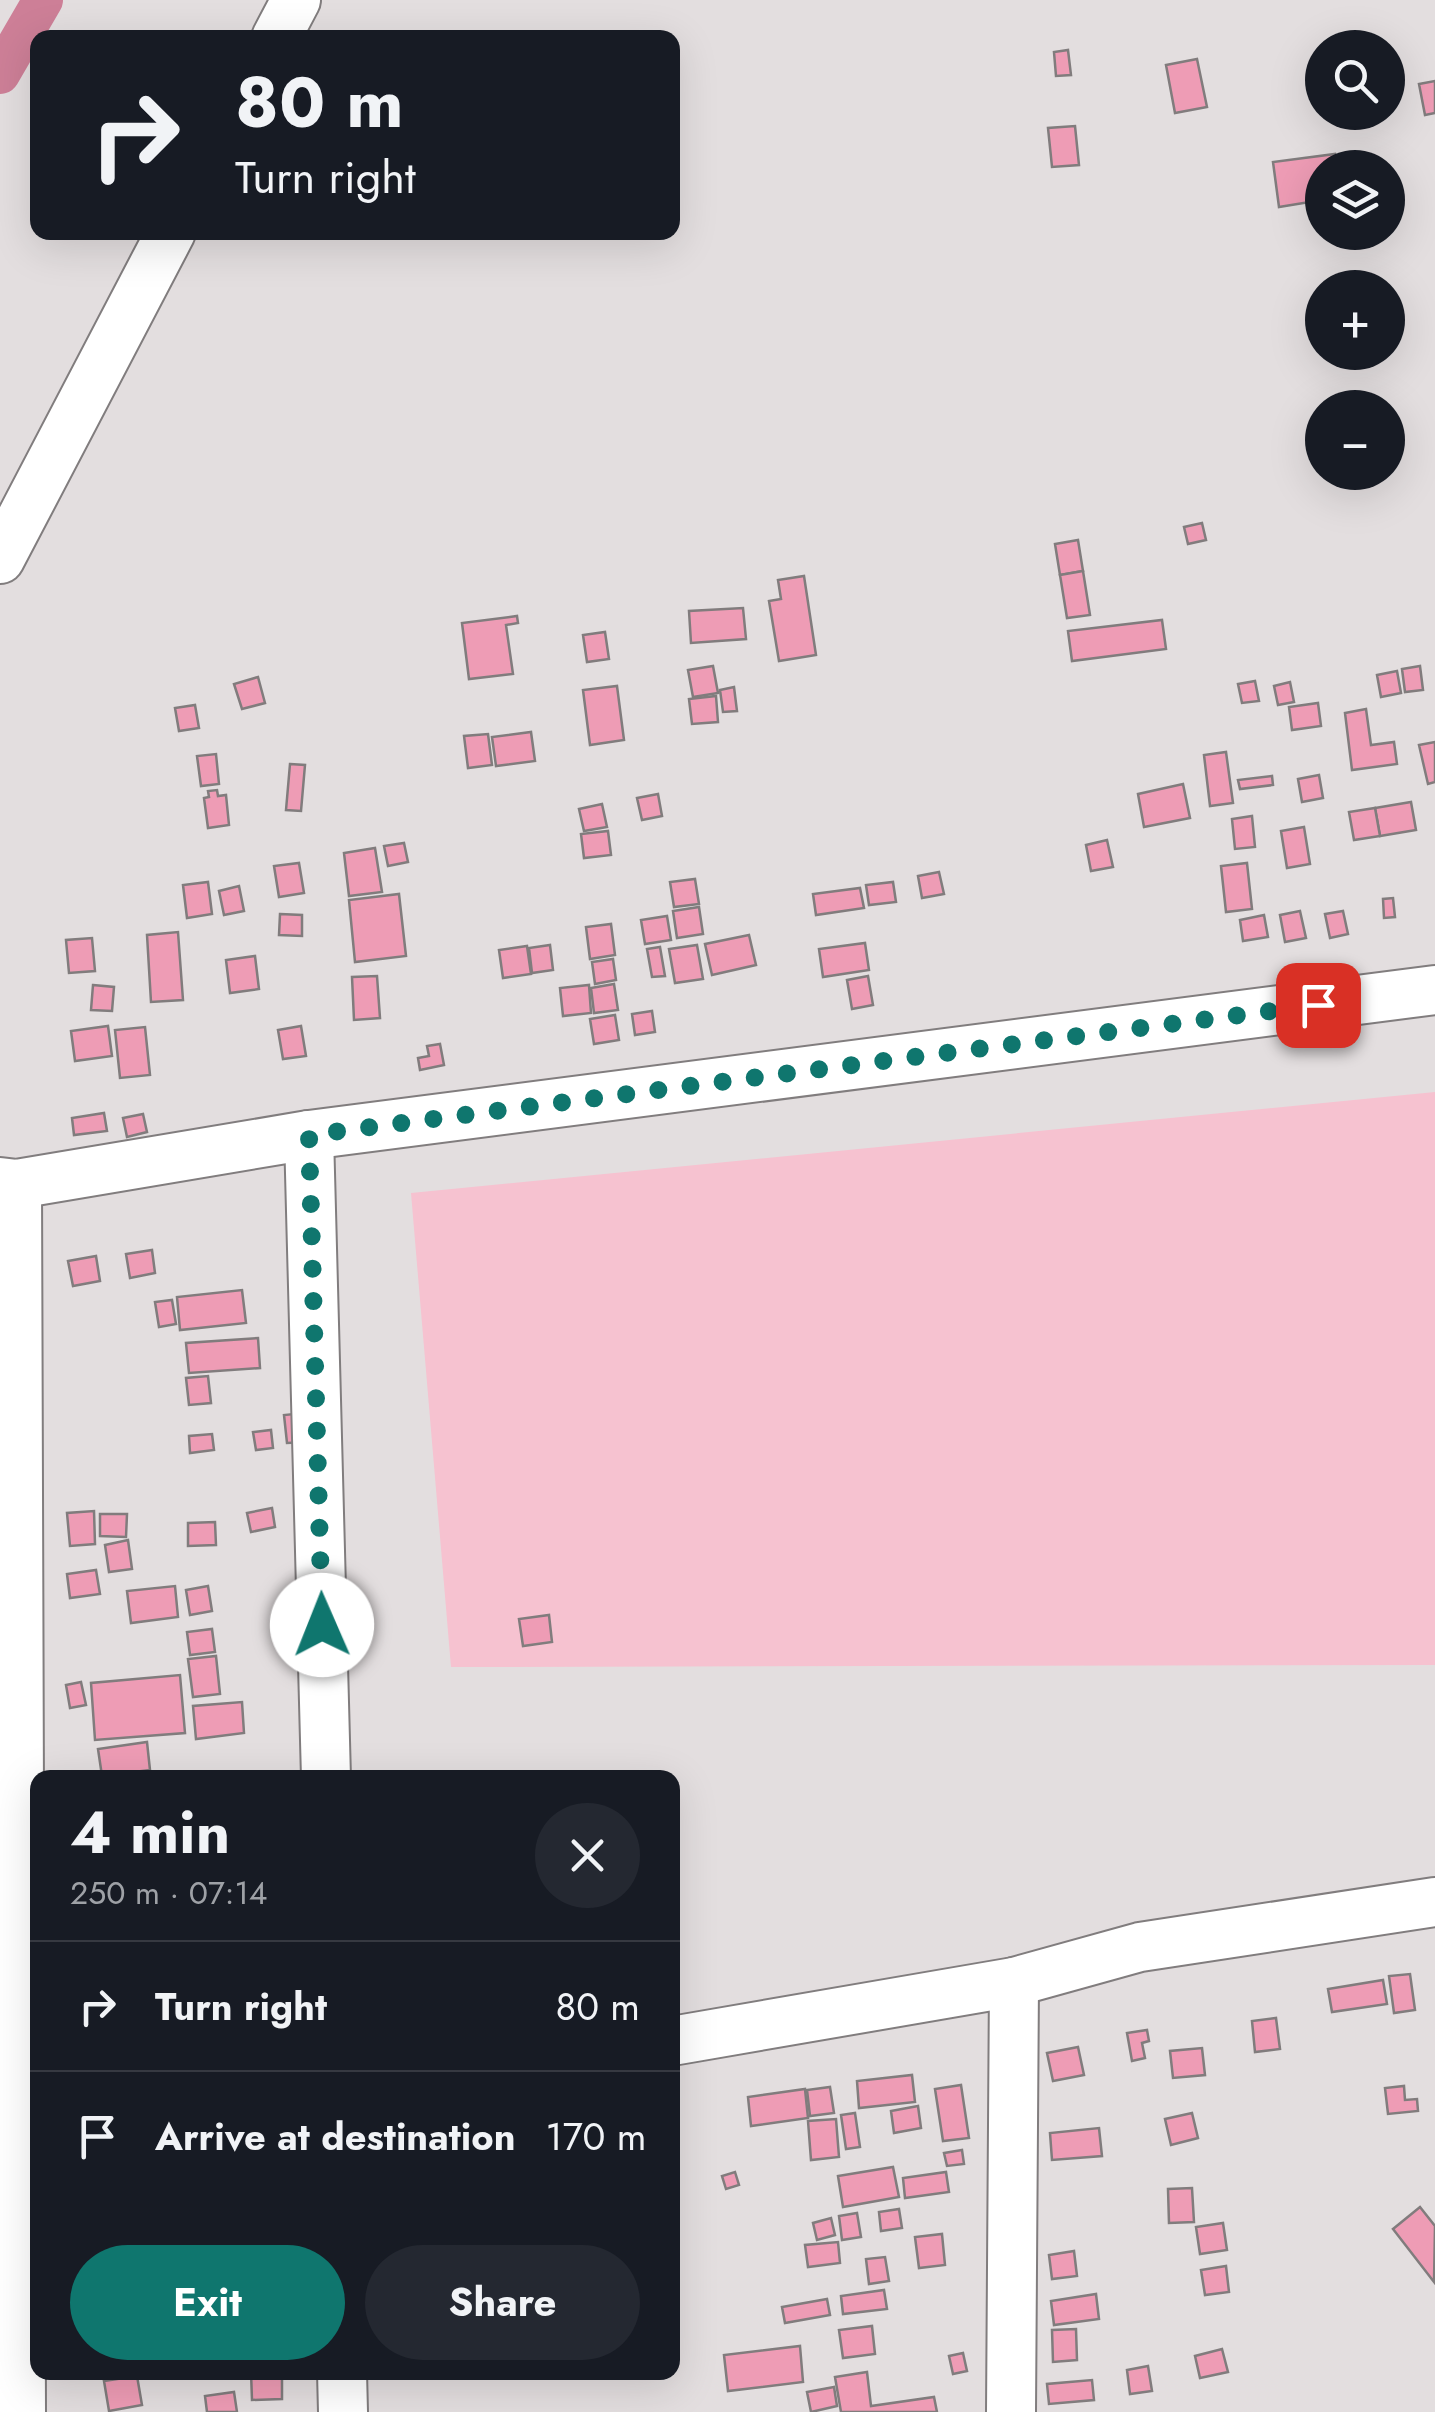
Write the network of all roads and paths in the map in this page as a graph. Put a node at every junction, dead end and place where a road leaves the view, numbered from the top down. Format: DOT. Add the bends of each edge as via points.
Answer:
graph roads {
  1 [pos="296,0"];
  2 [pos="280,30"];
  3 [pos="167,240"];
  4 [pos="0,560"];
  5 [pos="1435,990"];
  6 [pos="309,1135"];
  7 [pos="9,1183"];
  8 [pos="326,1770"];
  9 [pos="1435,1902"];
  10 [pos="1014,1982"];
  11 [pos="680,2039"];
  12 [pos="19,2049"];
  13 [pos="19,2354"];
  14 [pos="342,2380"];
  15 [pos="21,2412"];
  16 [pos="343,2412"];
  17 [pos="1012,2412"];
  1 -- 2 [label="street"];
  3 -- 4 [label="street"];
  5 -- 6 [label="street"];
  6 -- 7 [label="street"];
  6 -- 8 [label="street"];
  7 -- 12 [label="street"];
  9 -- 10 [label="street" via="1140,1947"];
  10 -- 11 [label="street"];
  10 -- 17 [label="street"];
  12 -- 13 [label="street"];
  13 -- 15 [label="street"];
  14 -- 16 [label="street"];
}
